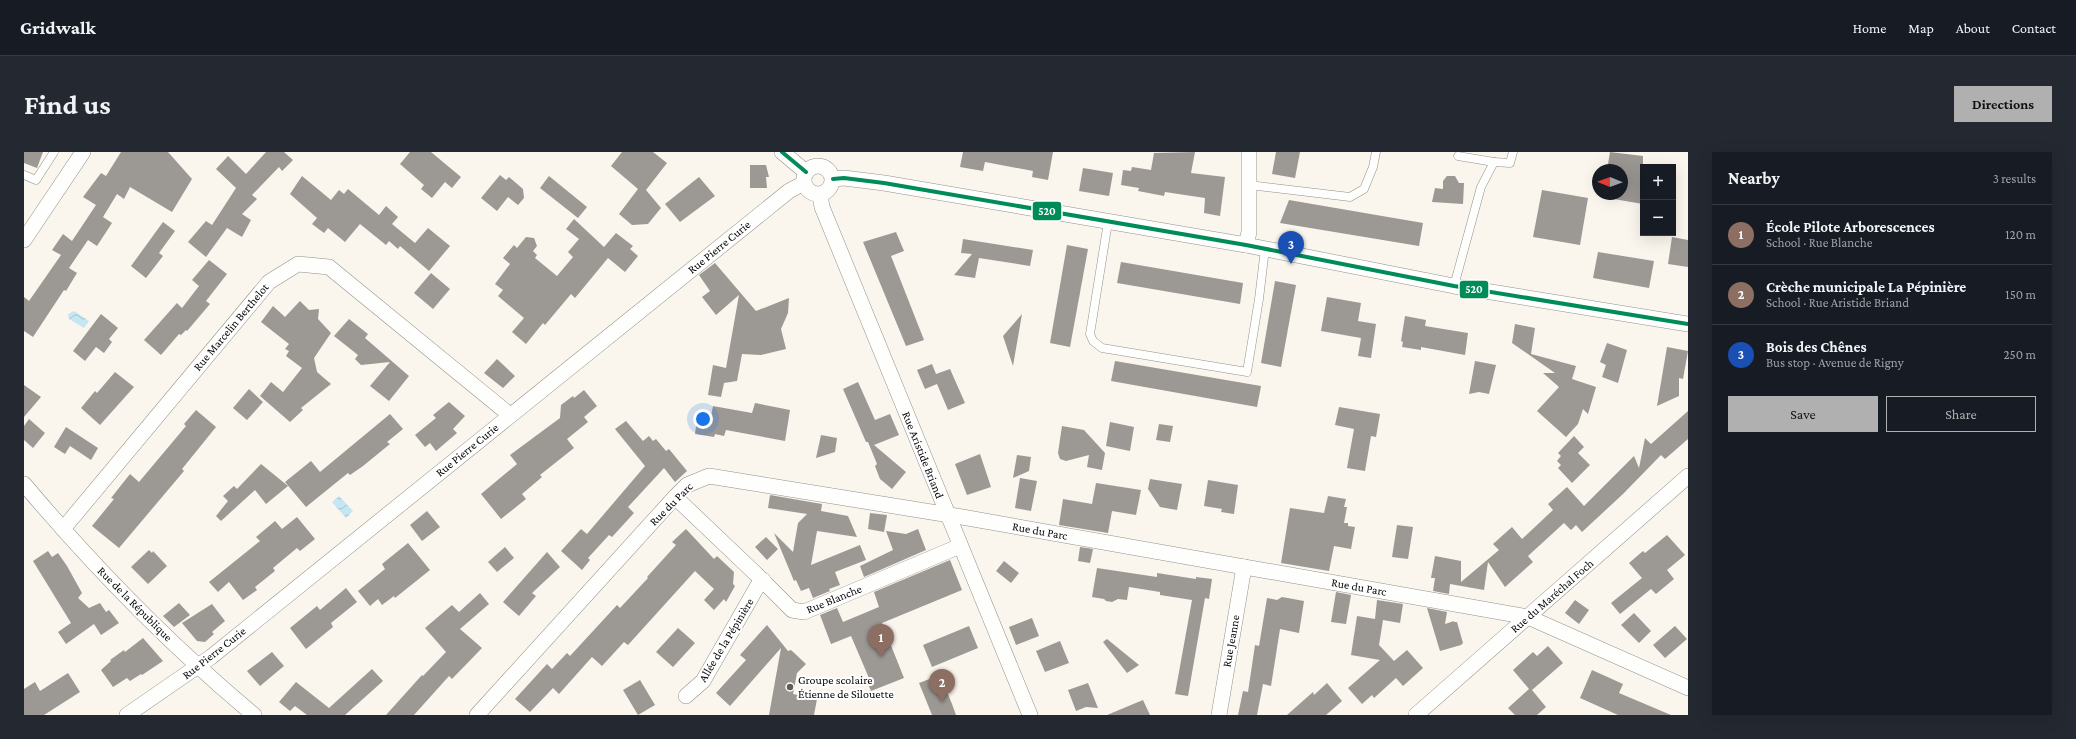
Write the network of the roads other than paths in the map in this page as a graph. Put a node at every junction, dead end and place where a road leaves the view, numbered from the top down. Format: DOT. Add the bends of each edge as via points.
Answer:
graph roads {
  1 [pos="54,152"];
  2 [pos="83,152"];
  3 [pos="782,152"];
  4 [pos="1249,152"];
  5 [pos="1376,152"];
  6 [pos="1513,152"];
  7 [pos="1458,156"];
  8 [pos="1494,162"];
  9 [pos="24,175"];
  10 [pos="805,177"];
  11 [pos="832,179"];
  12 [pos="1249,185"];
  13 [pos="820,195"];
  14 [pos="1108,222"];
  15 [pos="24,240"];
  16 [pos="1246,245"];
  17 [pos="1265,249"];
  18 [pos="1454,286"];
  19 [pos="1688,324"];
  20 [pos="510,415"];
  21 [pos="1688,476"];
  22 [pos="24,484"];
  23 [pos="675,497"];
  24 [pos="29,499"];
  25 [pos="948,515"];
  26 [pos="63,529"];
  27 [pos="960,546"];
  28 [pos="1244,566"];
  29 [pos="763,580"];
  30 [pos="1528,617"];
  31 [pos="199,666"];
  32 [pos="1688,688"];
  33 [pos="686,696"];
  34 [pos="1423,713"];
  35 [pos="127,715"];
  36 [pos="254,715"];
  37 [pos="477,715"];
  38 [pos="1030,715"];
  39 [pos="1219,715"];
  1 -- 9 [label="lane" via="36,180"];
  2 -- 15 [label="street"];
  3 -- 10 [label="street"];
  4 -- 12 [label="street"];
  5 -- 12 [label="lane" via="1364,189 1350,197"];
  6 -- 8 [label="lane" via="1510,164"];
  7 -- 8 [label="lane"];
  8 -- 18 [label="lane" via="1481,187"];
  10 -- 11 [label="street" via="816,166 822,166 831,173"];
  10 -- 13 [label="street" via="809,192"];
  10 -- 20 [label="street, Rue Pierre Curie"];
  11 -- 13 [label="street" via="830,190"];
  11 -- 14 [label="street" via="884,183"];
  12 -- 16 [label="street" via="1249,232"];
  13 -- 25 [label="street, Rue Aristide Briand" via="822,207"];
  14 -- 16 [label="street"];
  14 -- 17 [label="lane" via="1090,334 1093,341 1102,348 1247,372"];
  16 -- 17 [label="street"];
  17 -- 18 [label="street"];
  18 -- 19 [label="street"];
  20 -- 26 [label="street, Rue Marcelin Berthelot" via="329,267 298,264 269,282"];
  20 -- 31 [label="street, Rue Pierre Curie"];
  21 -- 30 [label="street, Rue du Maréchal Foch"];
  22 -- 24 [label="street, Rue de la République"];
  23 -- 25 [label="street, Rue du Parc" via="694,481 714,476"];
  23 -- 29 [label="street, Rue Blanche"];
  23 -- 37 [label="street, Rue du Parc"];
  24 -- 26 [label="street, Rue de la République"];
  25 -- 27 [label="street, Rue Aristide Briand"];
  25 -- 28 [label="street, Rue du Parc"];
  26 -- 31 [label="street, Rue de la République" via="117,588"];
  27 -- 29 [label="street, Rue Blanche" via="804,612 792,610"];
  27 -- 38 [label="street, Rue Aristide Briand"];
  28 -- 30 [label="street, Rue du Parc"];
  28 -- 39 [label="street, Rue Jeanne"];
  29 -- 33 [label="street, Allée de la Pépinière" via="702,681"];
  30 -- 32 [label="street, Rue du Parc"];
  30 -- 34 [label="street, Rue du Maréchal Foch"];
  31 -- 35 [label="street, Rue Pierre Curie"];
  31 -- 36 [label="street, Rue de la République"];
}
